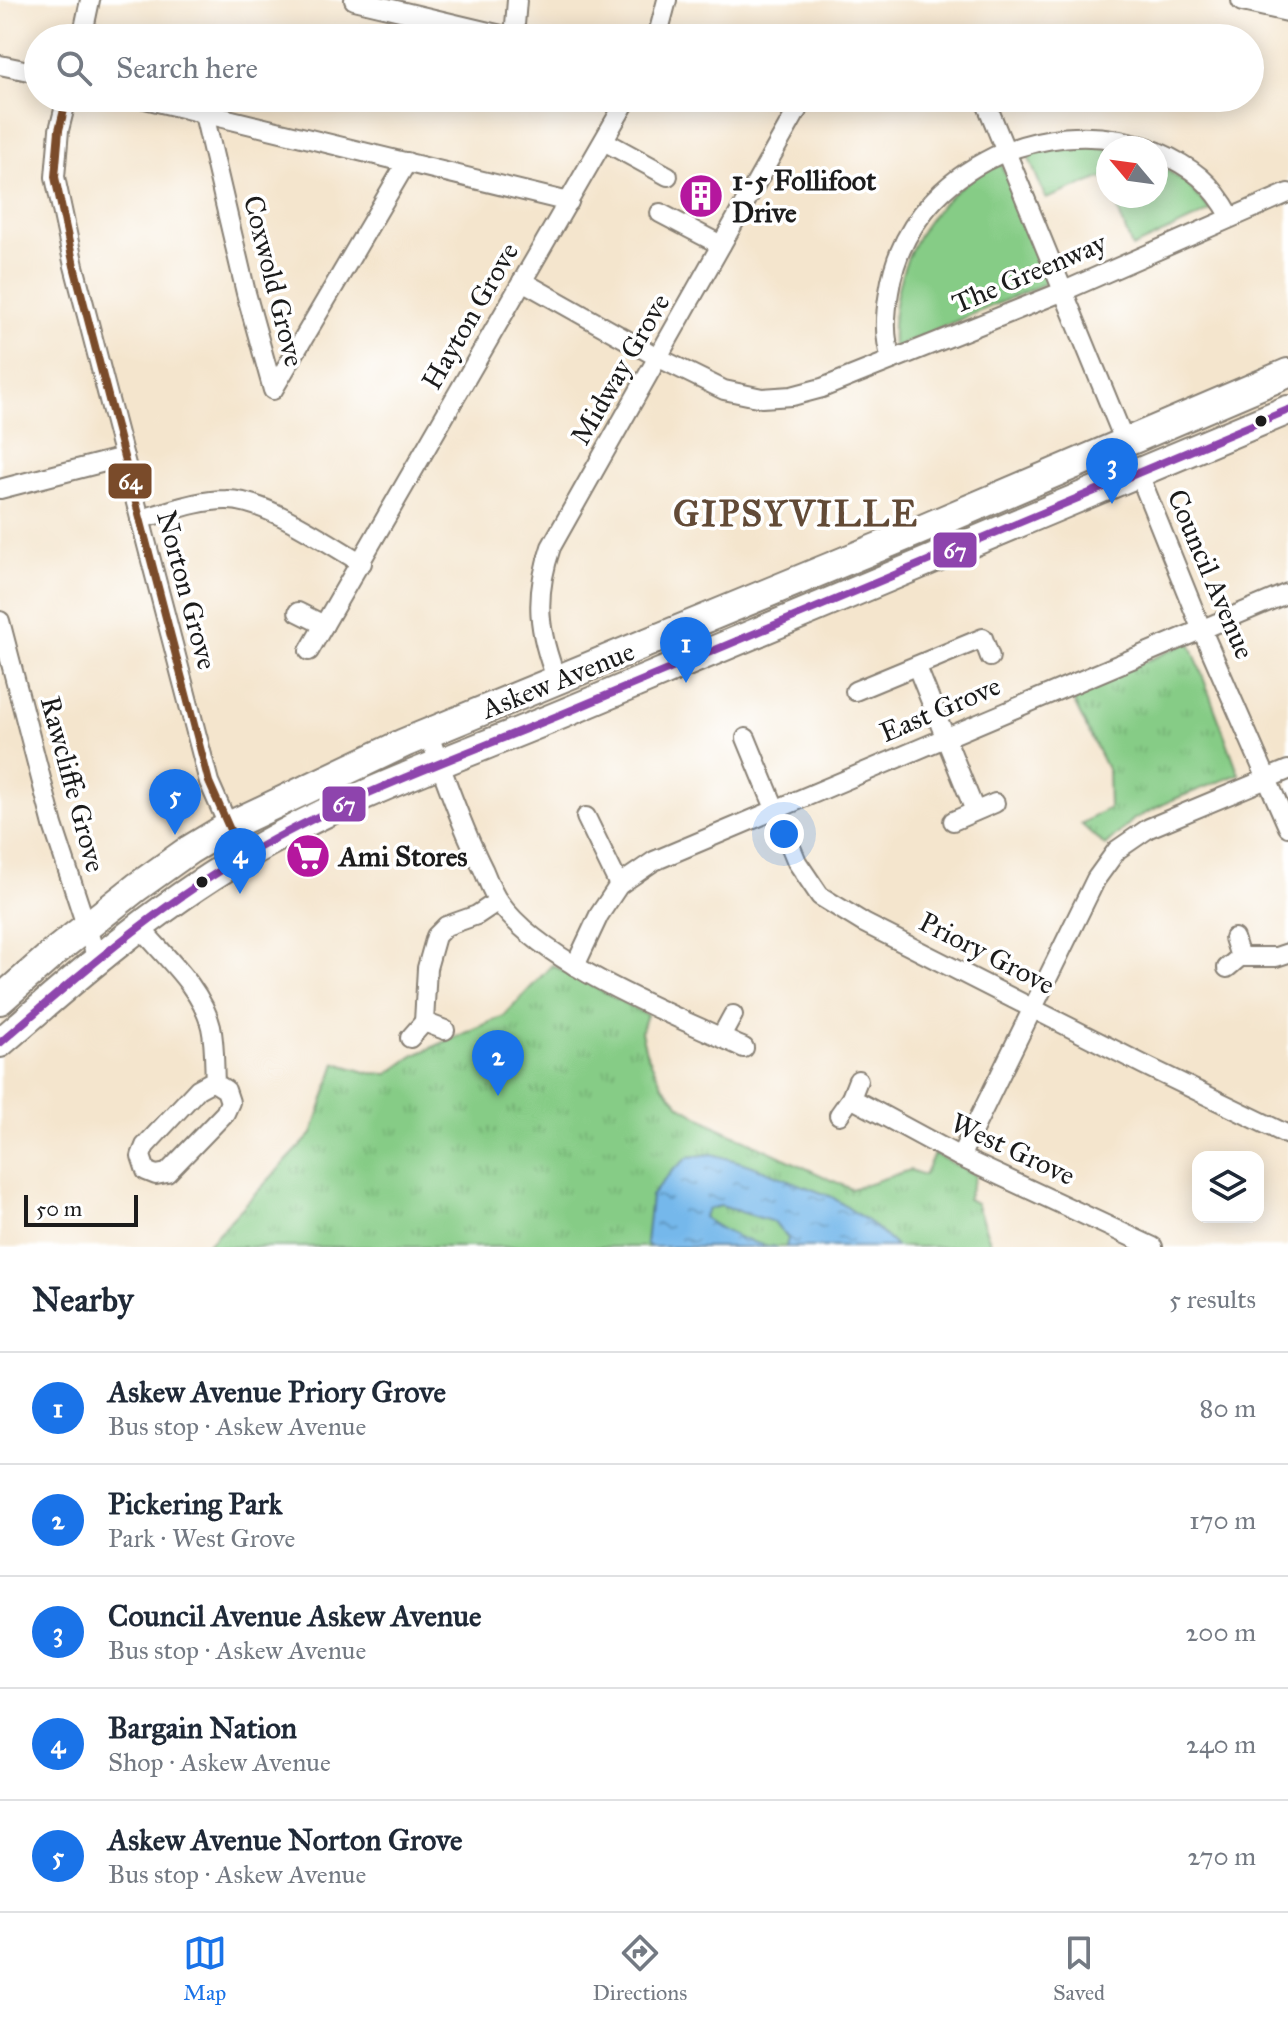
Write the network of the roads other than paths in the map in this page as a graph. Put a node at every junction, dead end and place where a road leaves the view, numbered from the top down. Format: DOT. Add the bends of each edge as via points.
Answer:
graph roads {
  1 [pos="90,0"];
  2 [pos="354,0"];
  3 [pos="517,0"];
  4 [pos="667,0"];
  5 [pos="1243,0"];
  6 [pos="1288,10"];
  7 [pos="85,24"];
  8 [pos="455,24"];
  9 [pos="515,24"];
  10 [pos="661,24"];
  11 [pos="0,65"];
  12 [pos="24,70"];
  13 [pos="64,112"];
  14 [pos="196,112"];
  15 [pos="620,112"];
  16 [pos="796,112"];
  17 [pos="989,112"];
  18 [pos="204,114"];
  19 [pos="1096,136"];
  20 [pos="604,141"];
  21 [pos="1004,151"];
  22 [pos="1168,158"];
  23 [pos="407,162"];
  24 [pos="668,176"];
  25 [pos="1288,193"];
  26 [pos="569,202"];
  27 [pos="660,215"];
  28 [pos="1231,217"];
  29 [pos="721,245"];
  30 [pos="522,281"];
  31 [pos="1064,291"];
  32 [pos="659,358"];
  33 [pos="891,359"];
  34 [pos="1288,373"];
  35 [pos="1288,410"];
  36 [pos="1125,442"];
  37 [pos="124,457"];
  38 [pos="1139,474"];
  39 [pos="0,489"];
  40 [pos="140,519"];
  41 [pos="362,563"];
  42 [pos="1288,593"];
  43 [pos="298,612"];
  44 [pos="0,621"];
  45 [pos="700,622"];
  46 [pos="324,625"];
  47 [pos="1201,628"];
  48 [pos="309,651"];
  49 [pos="711,651"];
  50 [pos="990,657"];
  51 [pos="917,667"];
  52 [pos="557,680"];
  53 [pos="855,691"];
  54 [pos="428,733"];
  55 [pos="944,737"];
  56 [pos="746,738"];
  57 [pos="440,763"];
  58 [pos="1288,770"];
  59 [pos="1267,778"];
  60 [pos="995,803"];
  61 [pos="775,808"];
  62 [pos="975,811"];
  63 [pos="586,817"];
  64 [pos="953,821"];
  65 [pos="229,826"];
  66 [pos="1288,827"];
  67 [pos="242,857"];
  68 [pos="619,885"];
  69 [pos="498,901"];
  70 [pos="139,926"];
  71 [pos="84,927"];
  72 [pos="1234,938"];
  73 [pos="1288,953"];
  74 [pos="97,959"];
  75 [pos="575,966"];
  76 [pos="0,1000"];
  77 [pos="1033,1008"];
  78 [pos="733,1015"];
  79 [pos="424,1022"];
  80 [pos="445,1030"];
  81 [pos="721,1037"];
  82 [pos="410,1038"];
  83 [pos="0,1043"];
  84 [pos="744,1048"];
  85 [pos="858,1080"];
  86 [pos="215,1083"];
  87 [pos="851,1098"];
  88 [pos="839,1115"];
  89 [pos="1288,1135"];
  90 [pos="960,1157"];
  91 [pos="1153,1247"];
  1 -- 7 [label="street"];
  2 -- 8 [label="street"];
  3 -- 9 [label="street"];
  4 -- 10 [label="street"];
  5 -- 6 [label="street"];
  11 -- 12 [label="street"];
  13 -- 37 [label="street, Norton Grove" via="55,177"];
  14 -- 18 [label="street"];
  15 -- 20 [label="street, Hayton Grove"];
  16 -- 29 [label="street, Midway Grove"];
  17 -- 21 [label="street"];
  18 -- 23 [label="street"];
  18 -- 23 [label="street, Coxwold Grove" via="273,390"];
  19 -- 21 [label="street"];
  20 -- 24 [label="street"];
  20 -- 26 [label="street, Hayton Grove"];
  21 -- 31 [label="street"];
  21 -- 33 [label="street" via="961,176 911,231 891,279 885,324"];
  22 -- 28 [label="street" via="1202,176"];
  23 -- 26 [label="street"];
  25 -- 28 [label="street, The Greenway"];
  26 -- 30 [label="street, Hayton Grove"];
  27 -- 29 [label="street"];
  28 -- 31 [label="street, The Greenway"];
  29 -- 32 [label="street, Midway Grove"];
  30 -- 32 [label="street, The Greenway"];
  30 -- 41 [label="street, Hayton Grove"];
  31 -- 33 [label="street, The Greenway"];
  31 -- 36 [label="street"];
  32 -- 33 [label="street, The Greenway" via="704,382 762,398 822,388"];
  32 -- 52 [label="street, Midway Grove" via="565,520 543,571 540,619"];
  34 -- 36 [label="main road, Askew Avenue"];
  35 -- 38 [label="main road, Askew Avenue"];
  36 -- 45 [label="main road, Askew Avenue"];
  37 -- 39 [label="street"];
  37 -- 40 [label="street, Norton Grove"];
  38 -- 47 [label="street, Council Avenue"];
  38 -- 49 [label="main road, Askew Avenue"];
  40 -- 41 [label="street" via="215,501 252,503"];
  40 -- 65 [label="street, Norton Grove" via="209,782"];
  41 -- 46 [label="street, Hayton Grove"];
  42 -- 47 [label="street, East Grove"];
  43 -- 46 [label="street"];
  44 -- 71 [label="street, Rawcliffe Grove"];
  45 -- 49 [label="main road"];
  45 -- 52 [label="main road, Askew Avenue"];
  46 -- 48 [label="street, Hayton Grove"];
  47 -- 55 [label="street, East Grove"];
  47 -- 59 [label="street, Council Avenue"];
  49 -- 57 [label="main road, Askew Avenue"];
  50 -- 51 [label="street" via="983,638"];
  51 -- 53 [label="street"];
  51 -- 55 [label="street"];
  52 -- 54 [label="main road, Askew Avenue"];
  54 -- 57 [label="street"];
  54 -- 65 [label="main road, Askew Avenue"];
  55 -- 61 [label="street, East Grove"];
  55 -- 62 [label="street"];
  56 -- 61 [label="street, Priory Grove"];
  57 -- 67 [label="main road, Askew Avenue"];
  57 -- 69 [label="street"];
  58 -- 59 [label="street"];
  59 -- 66 [label="street, Council Avenue"];
  59 -- 77 [label="street" via="1149,828 1117,850 1096,879"];
  60 -- 62 [label="street"];
  61 -- 68 [label="street, East Grove" via="654,861"];
  61 -- 77 [label="street, Priory Grove" via="797,862 820,896"];
  62 -- 64 [label="street"];
  63 -- 68 [label="street"];
  65 -- 67 [label="street, Norton Grove"];
  65 -- 71 [label="main road, Askew Avenue"];
  67 -- 70 [label="main road, Askew Avenue"];
  68 -- 75 [label="street, East Grove"];
  69 -- 75 [label="street" via="538,942"];
  69 -- 79 [label="street" via="436,936 427,968"];
  70 -- 74 [label="main road, Askew Avenue"];
  70 -- 86 [label="street" via="188,983 206,1013"];
  71 -- 74 [label="street, Rawcliffe Grove"];
  71 -- 76 [label="main road, Askew Avenue"];
  72 -- 73 [label="street" via="1233,962"];
  74 -- 83 [label="main road, Askew Avenue"];
  75 -- 81 [label="street"];
  77 -- 89 [label="street, Priory Grove"];
  77 -- 90 [label="street"];
  78 -- 81 [label="street"];
  79 -- 80 [label="street"];
  79 -- 82 [label="street"];
  81 -- 84 [label="street"];
  85 -- 87 [label="street"];
  86 -- 86 [label="street" via="229,1096 225,1113 167,1173 146,1171 141,1156 145,1146 198,1089"];
  87 -- 88 [label="street"];
  87 -- 90 [label="street, West Grove"];
  90 -- 91 [label="street, West Grove"];
}
